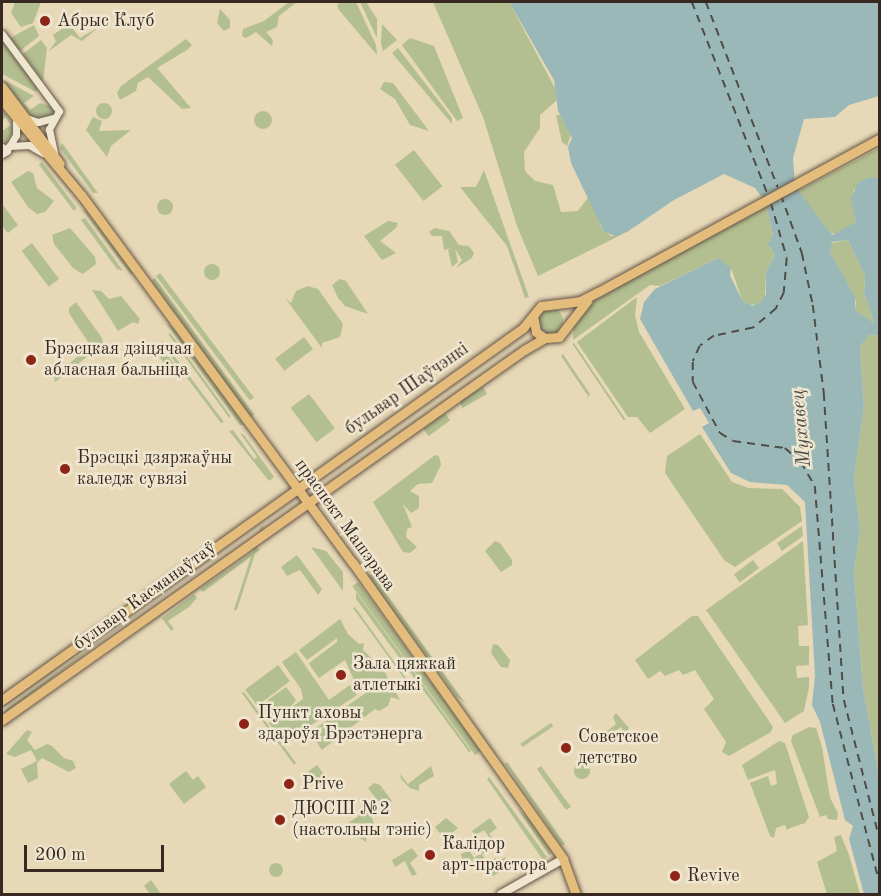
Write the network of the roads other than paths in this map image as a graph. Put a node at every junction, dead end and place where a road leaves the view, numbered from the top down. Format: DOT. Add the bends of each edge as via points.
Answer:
graph roads {
  1 [pos="2,34"];
  2 [pos="2,87"];
  3 [pos="2,100"];
  4 [pos="26,118"];
  5 [pos="53,118"];
  6 [pos="16,119"];
  7 [pos="879,138"];
  8 [pos="5,149"];
  9 [pos="51,154"];
  10 [pos="598,292"];
  11 [pos="555,304"];
  12 [pos="534,316"];
  13 [pos="568,324"];
  14 [pos="545,338"];
  15 [pos="298,487"];
  16 [pos="309,502"];
  17 [pos="152,592"];
  18 [pos="142,599"];
  19 [pos="160,604"];
  20 [pos="152,611"];
  21 [pos="2,700"];
  22 [pos="3,717"];
  23 [pos="564,859"];
  24 [pos="501,894"];
  25 [pos="576,894"];
  1 -- 5 [label="street" via="59,111"];
  2 -- 4 [label="main road, праспект Машэрава"];
  3 -- 6 [label="main road, праспект Машэрава"];
  4 -- 5 [label="street" via="38,122"];
  4 -- 9 [label="main road, праспект Машэрава"];
  5 -- 9 [label="street" via="49,135"];
  6 -- 8 [label="street" via="16,135"];
  6 -- 9 [label="main road, праспект Машэрава"];
  7 -- 10 [label="main road, бульвар Шаўчэнкі"];
  8 -- 9 [label="street" via="29,145"];
  9 -- 15 [label="main road, праспект Машэрава"];
  10 -- 11 [label="main road, бульвар Шаўчэнкі" via="580,301"];
  10 -- 13 [label="main road, бульвар Шаўчэнкі" via="582,304"];
  11 -- 12 [label="main road, бульвар Шаўчэнкі" via="542,306"];
  11 -- 13 [label="main road" via="566,312"];
  12 -- 14 [label="main road" via="534,327"];
  12 -- 15 [label="main road, бульвар Шаўчэнкі" via="523,328"];
  13 -- 14 [label="main road, бульвар Шаўчэнкі" via="559,337"];
  14 -- 16 [label="main road, бульвар Шаўчэнкі"];
  15 -- 16 [label="main road, праспект Машэрава"];
  15 -- 17 [label="main road, бульвар Касманаўтаў"];
  16 -- 19 [label="main road, бульвар Касманаўтаў"];
  16 -- 23 [label="main road, праспект Машэрава"];
  17 -- 18 [label="main road, бульвар Касманаўтаў"];
  17 -- 19 [label="main road"];
  18 -- 20 [label="main road" via="150,603"];
  18 -- 21 [label="main road, бульвар Касманаўтаў"];
  19 -- 20 [label="main road, бульвар Касманаўтаў"];
  20 -- 22 [label="main road, бульвар Касманаўтаў"];
  23 -- 24 [label="main road"];
  23 -- 25 [label="main road, праспект Машэрава"];
}
